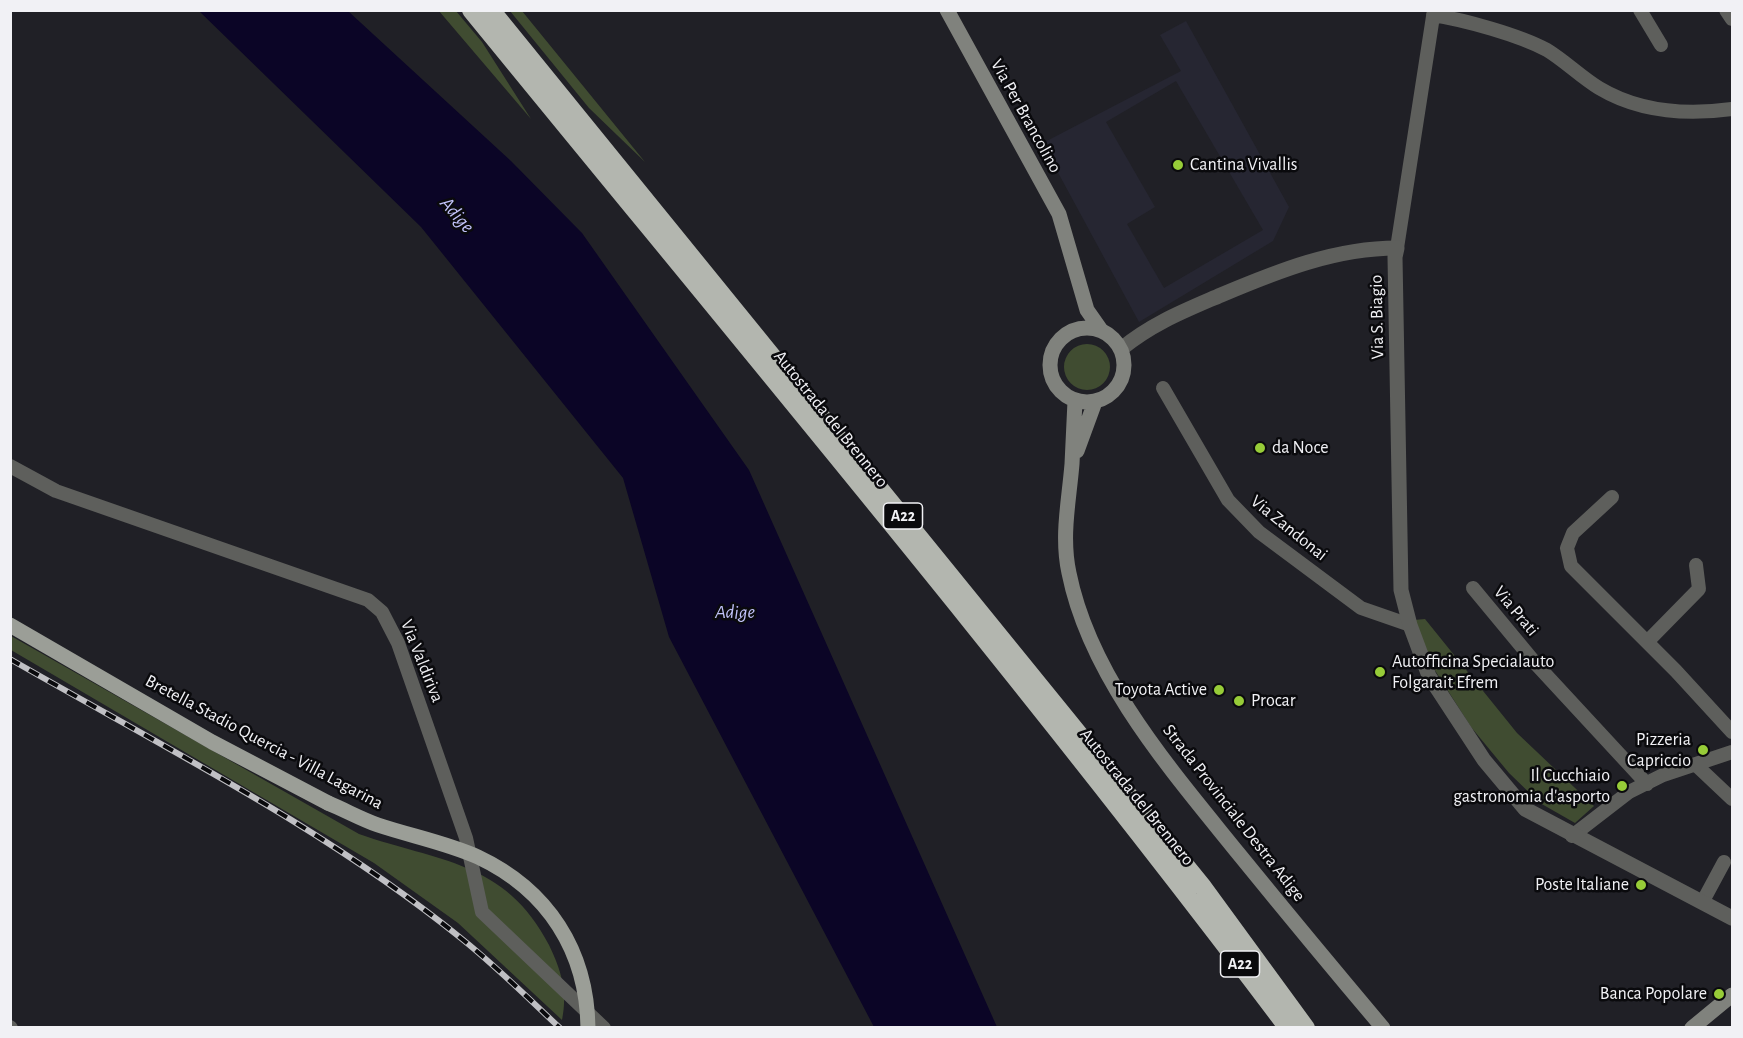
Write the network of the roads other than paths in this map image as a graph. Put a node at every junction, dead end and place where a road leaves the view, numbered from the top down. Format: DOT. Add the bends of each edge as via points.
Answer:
graph roads {
  1 [pos="471,10"];
  2 [pos="491,10"];
  3 [pos="947,10"];
  4 [pos="1640,10"];
  5 [pos="1726,10"];
  6 [pos="1433,13"];
  7 [pos="1732,19"];
  8 [pos="1661,45"];
  9 [pos="1732,109"];
  10 [pos="1067,242"];
  11 [pos="1397,248"];
  12 [pos="1079,329"];
  13 [pos="1101,330"];
  14 [pos="1120,349"];
  15 [pos="1163,388"];
  16 [pos="1075,401"];
  17 [pos="1095,402"];
  18 [pos="1072,465"];
  19 [pos="10,466"];
  20 [pos="1612,497"];
  21 [pos="1696,565"];
  22 [pos="1473,588"];
  23 [pos="10,625"];
  24 [pos="1410,625"];
  25 [pos="1647,642"];
  26 [pos="1732,732"];
  27 [pos="1732,752"];
  28 [pos="1696,765"];
  29 [pos="1647,784"];
  30 [pos="1732,799"];
  31 [pos="1572,836"];
  32 [pos="1724,862"];
  33 [pos="1701,894"];
  34 [pos="1732,918"];
  35 [pos="1732,995"];
  36 [pos="588,1028"];
  37 [pos="604,1028"];
  38 [pos="1288,1028"];
  39 [pos="1306,1028"];
  40 [pos="1383,1028"];
  41 [pos="1692,1028"];
  1 -- 38 [label="highway, Autostrada del Brennero / A22" via="1100,783"];
  2 -- 39 [label="highway, Autostrada del Brennero / A22" via="1203,886"];
  3 -- 10 [label="main road, Via Per Brancolino" via="1059,214"];
  4 -- 8 [label="street"];
  5 -- 7 [label="street"];
  6 -- 9 [label="street" via="1547,51 1602,89 1629,101 1701,113"];
  6 -- 11 [label="street, Via S. Biagio"];
  10 -- 12 [label="main road"];
  10 -- 13 [label="main road" via="1087,310"];
  11 -- 14 [label="street" via="1374,248 1291,266 1146,328"];
  11 -- 24 [label="street, Via S. Biagio" via="1401,590"];
  12 -- 13 [label="main road"];
  12 -- 16 [label="main road" via="1059,341 1050,363 1056,386"];
  13 -- 14 [label="main road"];
  14 -- 17 [label="main road" via="1124,360 1121,381 1114,391"];
  15 -- 24 [label="street, Via Zandonai" via="1228,500 1259,532 1361,608"];
  16 -- 17 [label="main road"];
  16 -- 18 [label="main road, Strada Provinciale Destra Adige"];
  17 -- 18 [label="main road, Strada Provinciale Destra Adige"];
  18 -- 40 [label="main road, Strada Provinciale Destra Adige" via="1064,533 1068,570 1078,612 1108,675 1126,706 1211,820"];
  19 -- 37 [label="street, Via Valdiriva" via="56,491 368,600 382,612 398,643 439,756 466,838 482,912"];
  20 -- 25 [label="street" via="1573,533 1567,548 1571,566"];
  21 -- 25 [label="street" via="1699,589"];
  22 -- 29 [label="street, Via Prati"];
  23 -- 36 [label="main road, Bretella Stadio Quercia - Villa Lagarina, bridge" via="212,742 328,802 377,825 478,857 519,882 551,915 575,954 586,991"];
  24 -- 31 [label="street, Via S. Biagio" via="1429,676 1484,760 1525,808"];
  25 -- 26 [label="street"];
  27 -- 28 [label="street"];
  28 -- 29 [label="street"];
  28 -- 30 [label="street"];
  29 -- 31 [label="street" via="1629,792"];
  31 -- 33 [label="street, Via S. Biagio"];
  32 -- 33 [label="street"];
  33 -- 34 [label="street, Via S. Biagio"];
  35 -- 41 [label="main road"];
}
